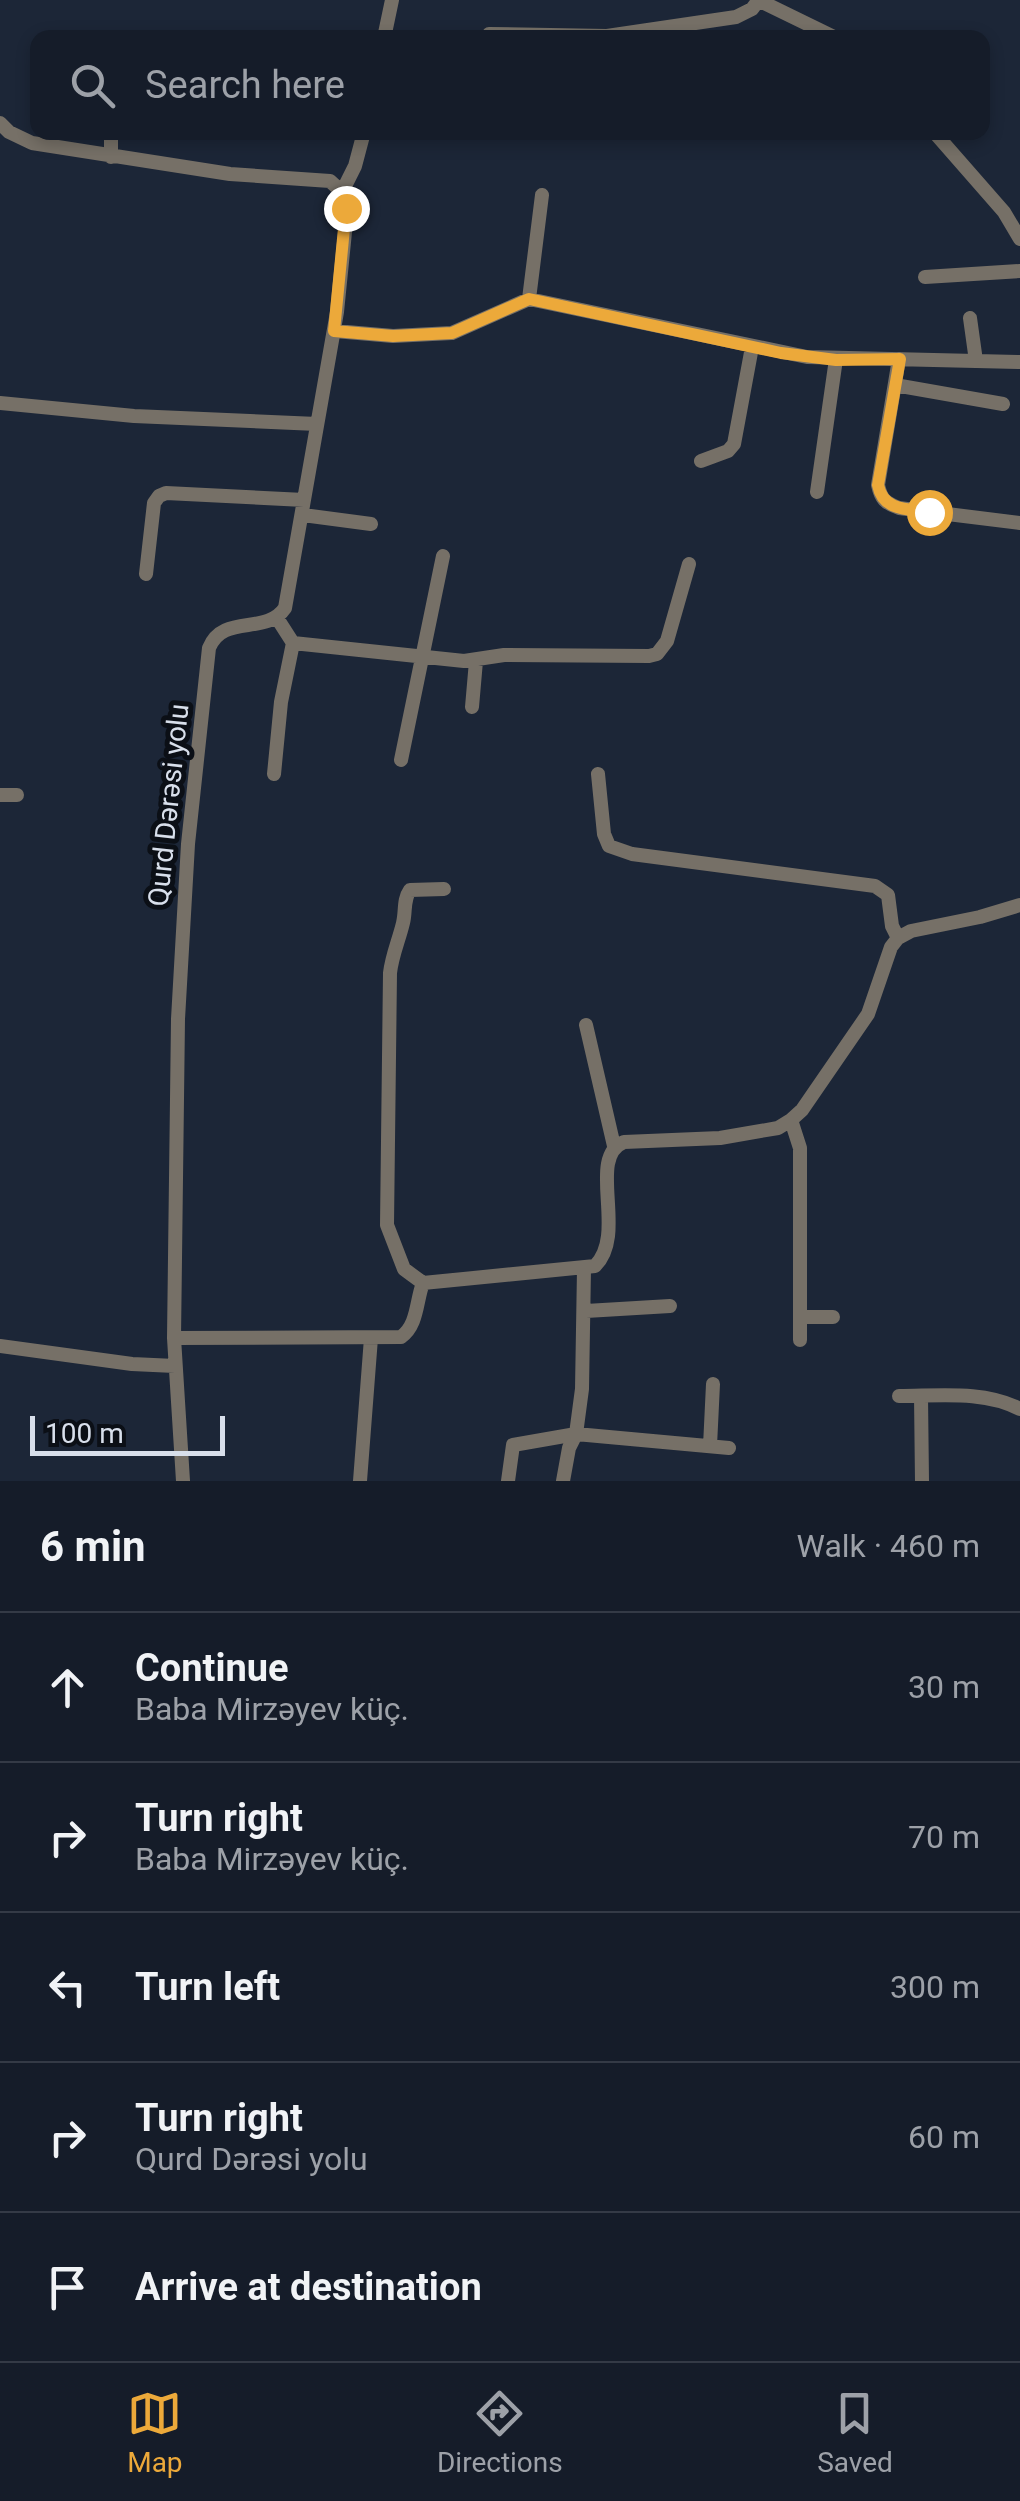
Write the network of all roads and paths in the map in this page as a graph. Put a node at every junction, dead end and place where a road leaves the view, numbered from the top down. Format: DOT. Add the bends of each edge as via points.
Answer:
graph roads {
  1 [pos="392,0"];
  2 [pos="758,0"];
  3 [pos="386,30"];
  4 [pos="646,30"];
  5 [pos="820,30"];
  6 [pos="0,123"];
  7 [pos="111,140"];
  8 [pos="362,140"];
  9 [pos="941,140"];
  10 [pos="110,157"];
  11 [pos="342,192"];
  12 [pos="542,196"];
  13 [pos="1020,239"];
  14 [pos="1020,271"];
  15 [pos="925,278"];
  16 [pos="529,299"];
  17 [pos="970,318"];
  18 [pos="334,331"];
  19 [pos="752,347"];
  20 [pos="900,359"];
  21 [pos="836,360"];
  22 [pos="976,361"];
  23 [pos="1020,362"];
  24 [pos="895,385"];
  25 [pos="0,402"];
  26 [pos="1003,404"];
  27 [pos="317,424"];
  28 [pos="701,462"];
  29 [pos="817,492"];
  30 [pos="304,508"];
  31 [pos="371,524"];
  32 [pos="1020,524"];
  33 [pos="443,556"];
  34 [pos="689,564"];
  35 [pos="146,574"];
  36 [pos="277,618"];
  37 [pos="293,643"];
  38 [pos="421,656"];
  39 [pos="476,661"];
  40 [pos="472,706"];
  41 [pos="401,760"];
  42 [pos="274,774"];
  43 [pos="598,774"];
  44 [pos="0,795"];
  45 [pos="16,795"];
  46 [pos="444,889"];
  47 [pos="1020,905"];
  48 [pos="898,938"];
  49 [pos="586,1025"];
  50 [pos="791,1120"];
  51 [pos="614,1146"];
  52 [pos="584,1269"];
  53 [pos="423,1282"];
  54 [pos="670,1306"];
  55 [pos="586,1311"];
  56 [pos="833,1316"];
  57 [pos="800,1317"];
  58 [pos="174,1338"];
  59 [pos="371,1338"];
  60 [pos="800,1340"];
  61 [pos="0,1346"];
  62 [pos="175,1366"];
  63 [pos="713,1384"];
  64 [pos="899,1396"];
  65 [pos="921,1396"];
  66 [pos="1020,1408"];
  67 [pos="576,1434"];
  68 [pos="710,1446"];
  69 [pos="729,1448"];
  70 [pos="183,1481"];
  71 [pos="360,1481"];
  72 [pos="508,1481"];
  73 [pos="563,1481"];
  74 [pos="922,1481"];
  1 -- 3 [label="street"];
  2 -- 4 [label="street" via="736,16"];
  2 -- 5 [label="street"];
  6 -- 10 [label="street" via="32,143"];
  7 -- 10 [label="street"];
  8 -- 11 [label="street"];
  9 -- 13 [label="street"];
  10 -- 11 [label="street" via="330,181"];
  11 -- 18 [label="street" via="346,222"];
  12 -- 16 [label="street"];
  14 -- 15 [label="street"];
  16 -- 18 [label="street" via="452,333"];
  16 -- 19 [label="street"];
  17 -- 22 [label="street"];
  18 -- 27 [label="street"];
  19 -- 21 [label="street"];
  19 -- 28 [label="street" via="734,444"];
  20 -- 21 [label="street"];
  20 -- 22 [label="street"];
  20 -- 24 [label="street"];
  21 -- 29 [label="street"];
  22 -- 23 [label="street"];
  24 -- 26 [label="street"];
  24 -- 32 [label="street" via="878,485 886,503"];
  25 -- 27 [label="street"];
  27 -- 30 [label="street"];
  30 -- 31 [label="street"];
  30 -- 35 [label="street" via="159,496"];
  30 -- 36 [label="street" via="285,608"];
  33 -- 38 [label="street"];
  34 -- 39 [label="street" via="667,641 657,654 504,654"];
  36 -- 37 [label="street"];
  36 -- 58 [label="street, Qurd Dərəsi yolu" via="228,627 210,648 182,923"];
  37 -- 38 [label="street"];
  37 -- 42 [label="street"];
  38 -- 39 [label="street"];
  38 -- 41 [label="street"];
  39 -- 40 [label="street"];
  43 -- 48 [label="street" via="609,846 875,886 888,895"];
  44 -- 45 [label="street"];
  46 -- 53 [label="street" via="405,895 390,972 387,1225 404,1268"];
  47 -- 48 [label="street"];
  48 -- 50 [label="street" via="868,1014"];
  49 -- 51 [label="street"];
  50 -- 51 [label="street" via="764,1132"];
  50 -- 57 [label="street" via="800,1148"];
  51 -- 52 [label="street" via="607,1170 608,1248"];
  52 -- 53 [label="street"];
  52 -- 55 [label="street"];
  53 -- 59 [label="street" via="409,1331"];
  54 -- 55 [label="street"];
  55 -- 67 [label="street"];
  56 -- 57 [label="street"];
  57 -- 60 [label="street"];
  58 -- 59 [label="street"];
  58 -- 62 [label="street, Qurd Dərəsi yolu"];
  59 -- 71 [label="street"];
  61 -- 62 [label="street"];
  62 -- 70 [label="street, Qurd Dərəsi yolu"];
  63 -- 68 [label="street"];
  64 -- 65 [label="street"];
  65 -- 66 [label="street" via="993,1398"];
  65 -- 74 [label="street"];
  67 -- 68 [label="street"];
  67 -- 72 [label="street" via="513,1445"];
  67 -- 73 [label="street"];
  68 -- 69 [label="street"];
}
